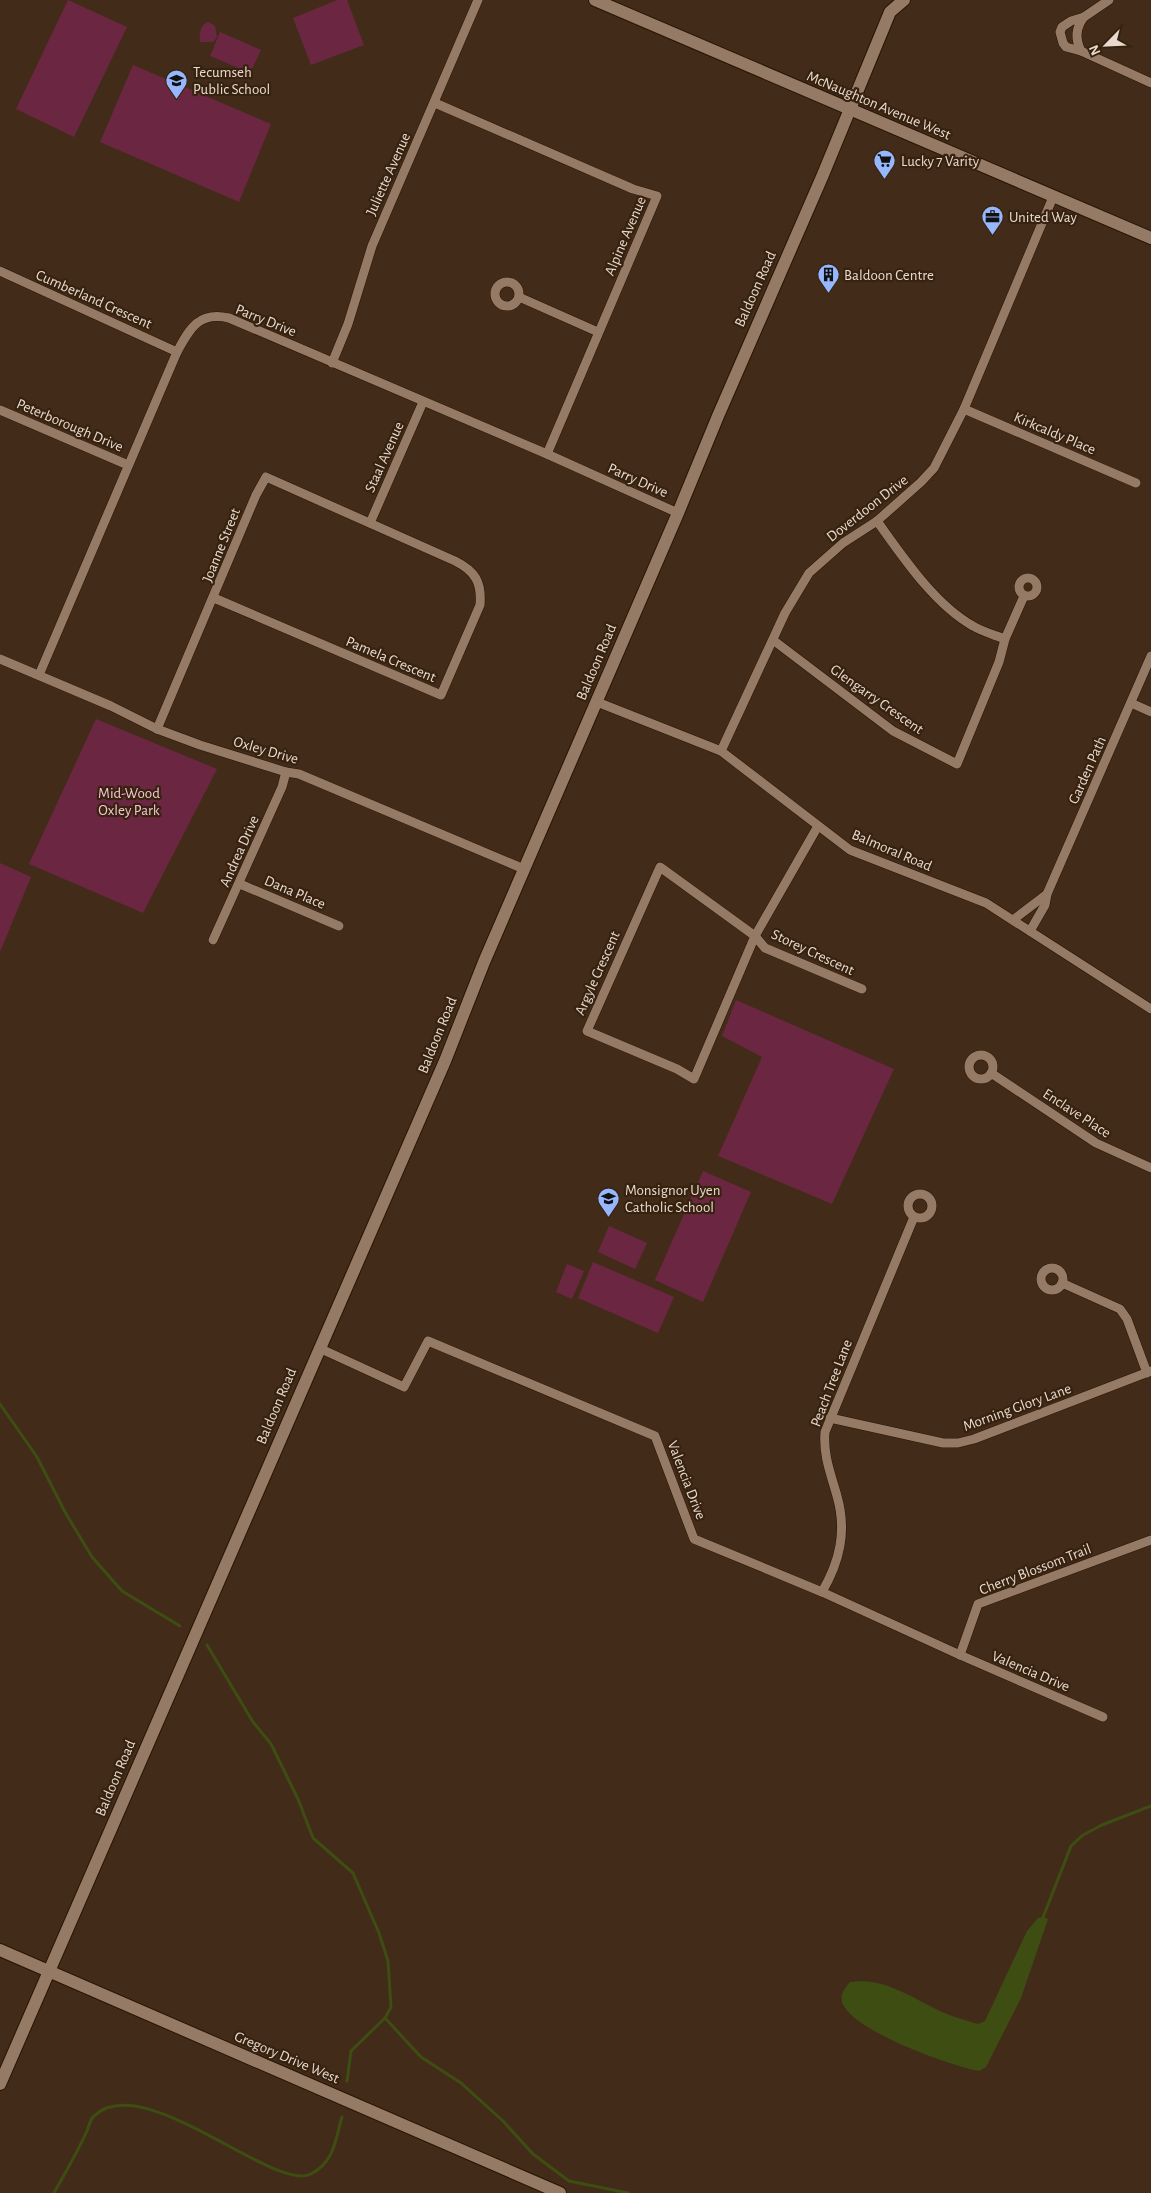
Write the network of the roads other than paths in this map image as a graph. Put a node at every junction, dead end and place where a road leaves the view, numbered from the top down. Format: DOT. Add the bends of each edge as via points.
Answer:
graph roads {
  1 [pos="478,0"];
  2 [pos="596,0"];
  3 [pos="904,0"];
  4 [pos="1109,0"];
  5 [pos="1084,17"];
  6 [pos="1081,51"];
  7 [pos="1151,83"];
  8 [pos="435,103"];
  9 [pos="850,111"];
  10 [pos="1054,197"];
  11 [pos="1151,238"];
  12 [pos="0,271"];
  13 [pos="518,297"];
  14 [pos="598,332"];
  15 [pos="177,352"];
  16 [pos="332,363"];
  17 [pos="424,402"];
  18 [pos="964,409"];
  19 [pos="0,410"];
  20 [pos="547,454"];
  21 [pos="128,465"];
  22 [pos="1136,483"];
  23 [pos="678,513"];
  24 [pos="877,521"];
  25 [pos="370,523"];
  26 [pos="1024,596"];
  27 [pos="214,598"];
  28 [pos="1005,639"];
  29 [pos="773,640"];
  30 [pos="1151,656"];
  31 [pos="0,659"];
  32 [pos="39,675"];
  33 [pos="597,702"];
  34 [pos="1131,703"];
  35 [pos="1151,712"];
  36 [pos="157,729"];
  37 [pos="721,751"];
  38 [pos="286,772"];
  39 [pos="818,826"];
  40 [pos="524,870"];
  41 [pos="240,884"];
  42 [pos="1048,894"];
  43 [pos="1013,920"];
  44 [pos="339,926"];
  45 [pos="1030,930"];
  46 [pos="755,936"];
  47 [pos="213,940"];
  48 [pos="862,989"];
  49 [pos="1151,1009"];
  50 [pos="991,1073"];
  51 [pos="1151,1168"];
  52 [pos="914,1217"];
  53 [pos="1062,1283"];
  54 [pos="319,1348"];
  55 [pos="1149,1372"];
  56 [pos="830,1418"];
  57 [pos="1151,1540"];
  58 [pos="822,1592"];
  59 [pos="960,1655"];
  60 [pos="1103,1717"];
  61 [pos="0,1950"];
  62 [pos="49,1971"];
  63 [pos="0,2084"];
  64 [pos="560,2193"];
  1 -- 8 [label="street, Juliette Avenue"];
  2 -- 9 [label="street, McNaughton Avenue West"];
  3 -- 9 [label="street, Baldoon Road" via="890,12"];
  4 -- 5 [label="street"];
  5 -- 6 [label="street" via="1077,35"];
  5 -- 6 [label="street" via="1066,23 1060,32 1066,47"];
  6 -- 7 [label="street"];
  8 -- 14 [label="street, Alpine Avenue" via="633,189 657,196"];
  8 -- 16 [label="street, Juliette Avenue" via="372,246 348,324"];
  9 -- 10 [label="street, McNaughton Avenue West"];
  9 -- 23 [label="street, Baldoon Road"];
  10 -- 11 [label="street, McNaughton Avenue West"];
  10 -- 18 [label="street, Doverdoon Drive"];
  12 -- 15 [label="street, Cumberland Crescent"];
  13 -- 14 [label="street"];
  14 -- 20 [label="street, Alpine Avenue"];
  15 -- 16 [label="street, Parry Drive" via="196,323 204,318 221,316"];
  15 -- 21 [label="street, Parry Drive"];
  16 -- 17 [label="street, Parry Drive"];
  17 -- 20 [label="street, Parry Drive"];
  17 -- 25 [label="street, Staal Avenue"];
  18 -- 22 [label="street, Kirkcaldy Place"];
  18 -- 24 [label="street, Doverdoon Drive" via="934,468"];
  19 -- 21 [label="street, Peterborough Drive"];
  20 -- 23 [label="street, Parry Drive"];
  21 -- 32 [label="street, Parry Drive"];
  23 -- 33 [label="street, Baldoon Road"];
  24 -- 28 [label="street" via="919,578 960,617 974,627"];
  24 -- 29 [label="street, Doverdoon Drive" via="843,543 809,573"];
  25 -- 27 [label="street, Joanne Street" via="266,477"];
  25 -- 27 [label="street, Pamela Crescent" via="468,567 476,577 481,591 480,605 441,695"];
  26 -- 28 [label="street, Glengarry Crescent"];
  27 -- 36 [label="street, Joanne Street"];
  28 -- 29 [label="street, Glengarry Crescent" via="999,662 957,764 893,731"];
  29 -- 37 [label="street, Doverdoon Drive"];
  30 -- 34 [label="street, Garden Path"];
  31 -- 32 [label="street, Oxley Drive"];
  32 -- 36 [label="street, Oxley Drive"];
  33 -- 37 [label="street, Balmoral Road"];
  33 -- 40 [label="street, Baldoon Road"];
  34 -- 35 [label="street"];
  34 -- 42 [label="street, Garden Path"];
  36 -- 38 [label="street, Oxley Drive" via="200,746"];
  37 -- 39 [label="street, Balmoral Road"];
  38 -- 40 [label="street, Oxley Drive" via="298,774"];
  38 -- 41 [label="street, Andrea Drive"];
  39 -- 43 [label="street, Balmoral Road" via="850,850 986,903"];
  39 -- 46 [label="street, Argyle Crescent"];
  40 -- 54 [label="street, Baldoon Road" via="445,1061"];
  41 -- 44 [label="street, Dana Place"];
  41 -- 47 [label="street, Andrea Drive"];
  42 -- 43 [label="street, Garden Path"];
  42 -- 45 [label="street, Garden Path" via="1045,906"];
  43 -- 45 [label="street, Balmoral Road"];
  45 -- 49 [label="street, Balmoral Road"];
  46 -- 46 [label="street, Argyle Crescent" via="660,867 587,1031 694,1079"];
  46 -- 48 [label="street, Storey Crescent" via="765,948"];
  50 -- 51 [label="street, Enclave Place" via="1096,1143"];
  52 -- 56 [label="street, Peach Tree Lane"];
  53 -- 55 [label="street" via="1120,1309"];
  54 -- 58 [label="street, Valencia Drive" via="404,1387 428,1341 655,1436 694,1539"];
  54 -- 62 [label="street, Baldoon Road"];
  55 -- 56 [label="street, Morning Glory Lane" via="958,1443 928,1441"];
  56 -- 58 [label="street, Peach Tree Lane" via="824,1449 842,1517 842,1539 833,1574"];
  57 -- 59 [label="street, Cherry Blossom Trail" via="978,1604"];
  58 -- 59 [label="street, Valencia Drive"];
  59 -- 60 [label="street, Valencia Drive"];
  61 -- 62 [label="street, Gregory Drive West"];
  62 -- 63 [label="street, Baldoon Road"];
  62 -- 64 [label="street, Gregory Drive West"];
}
